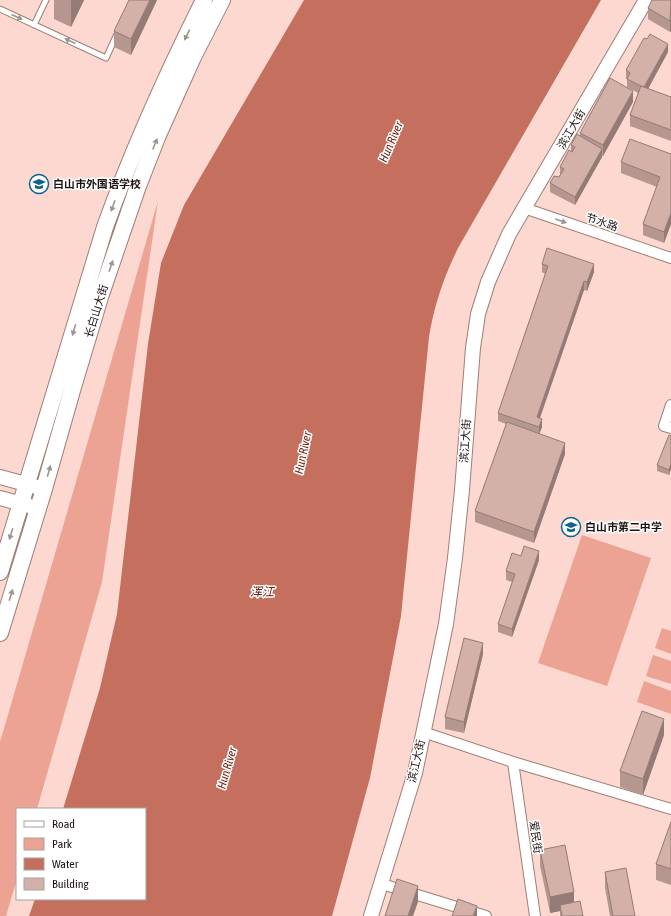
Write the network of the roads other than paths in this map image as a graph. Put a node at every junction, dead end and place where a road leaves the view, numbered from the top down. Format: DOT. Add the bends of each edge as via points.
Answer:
graph roads {
  1 [pos="46,0"];
  2 [pos="204,0"];
  3 [pos="222,0"];
  4 [pos="646,0"];
  5 [pos="0,9"];
  6 [pos="34,25"];
  7 [pos="121,26"];
  8 [pos="524,208"];
  9 [pos="671,258"];
  10 [pos="671,405"];
  11 [pos="671,428"];
  12 [pos="0,477"];
  13 [pos="26,485"];
  14 [pos="44,489"];
  15 [pos="0,498"];
  16 [pos="21,504"];
  17 [pos="37,508"];
  18 [pos="0,572"];
  19 [pos="0,633"];
  20 [pos="423,732"];
  21 [pos="512,762"];
  22 [pos="671,809"];
  23 [pos="382,884"];
  24 [pos="371,916"];
  25 [pos="486,916"];
  26 [pos="535,916"];
  1 -- 6 [label="lane"];
  2 -- 13 [label="main road, 长白山大街, one-way" via="168,72 120,185 98,248"];
  14 -- 3 [label="main road, 长白山大街, one-way" via="101,294 138,186 193,57"];
  4 -- 8 [label="street, 滨江大街"];
  5 -- 6 [label="lane, one-way"];
  7 -- 6 [label="lane, one-way" via="106,58"];
  8 -- 9 [label="street, 节水路, one-way"];
  8 -- 20 [label="street, 滨江大街" via="498,257 478,314 472,355 455,558 446,624"];
  10 -- 11 [label="street" via="664,426"];
  12 -- 13 [label="street"];
  13 -- 14 [label="street"];
  13 -- 16 [label="main road, 长白山大街"];
  14 -- 17 [label="main road, 长白山大街"];
  15 -- 16 [label="street"];
  16 -- 17 [label="street"];
  16 -- 18 [label="main road, 长白山大街, one-way"];
  19 -- 17 [label="main road, 长白山大街, one-way"];
  20 -- 21 [label="street"];
  20 -- 23 [label="street, 滨江大街"];
  21 -- 22 [label="street"];
  21 -- 26 [label="street, 爱民街"];
  23 -- 24 [label="street, 滨江大街"];
  23 -- 25 [label="street"];
}
